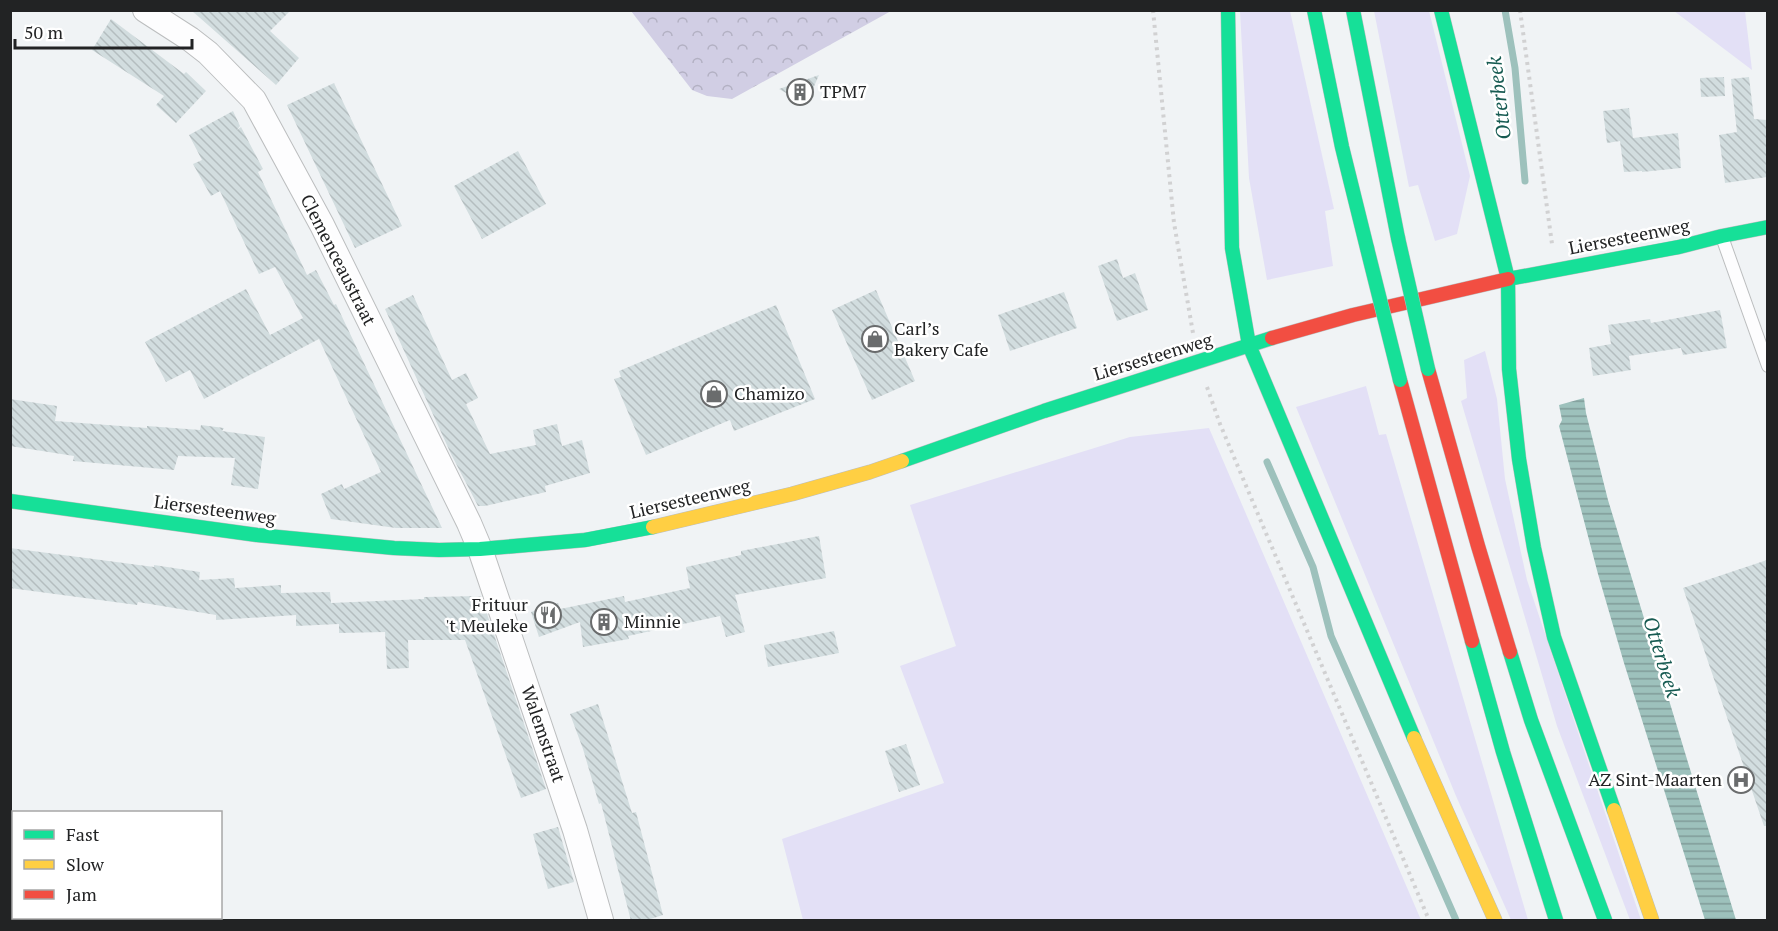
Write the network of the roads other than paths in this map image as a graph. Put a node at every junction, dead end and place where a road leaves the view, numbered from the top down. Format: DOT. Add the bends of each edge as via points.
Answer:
graph roads {
  1 [pos="146,10"];
  2 [pos="1228,10"];
  3 [pos="1314,10"];
  4 [pos="1353,10"];
  5 [pos="1441,10"];
  6 [pos="1767,227"];
  7 [pos="1722,236"];
  8 [pos="1508,279"];
  9 [pos="1249,345"];
  10 [pos="1767,366"];
  11 [pos="10,501"];
  12 [pos="480,549"];
  13 [pos="601,921"];
  14 [pos="1495,921"];
  15 [pos="1556,921"];
  16 [pos="1605,921"];
  17 [pos="1652,921"];
  1 -- 12 [label="street, Clemenceaustraat" via="207,53 254,100 322,225"];
  2 -- 9 [label="main road" via="1232,248"];
  3 -- 15 [label="main road, bridge" via="1342,147 1400,380 1503,752"];
  4 -- 16 [label="main road, bridge" via="1428,369 1531,720"];
  5 -- 8 [label="main road"];
  6 -- 7 [label="main road, Liersesteenweg"];
  7 -- 8 [label="main road, Liersesteenweg"];
  7 -- 10 [label="lane"];
  8 -- 9 [label="main road, Liersesteenweg" via="1353,315"];
  8 -- 17 [label="main road" via="1509,369 1534,548 1554,637"];
  9 -- 12 [label="main road, Liersesteenweg" via="870,472 792,494 585,540"];
  9 -- 14 [label="main road"];
  11 -- 12 [label="main road, Liersesteenweg" via="257,535 394,548"];
  12 -- 13 [label="street, Walemstraat" via="575,830"];
}
